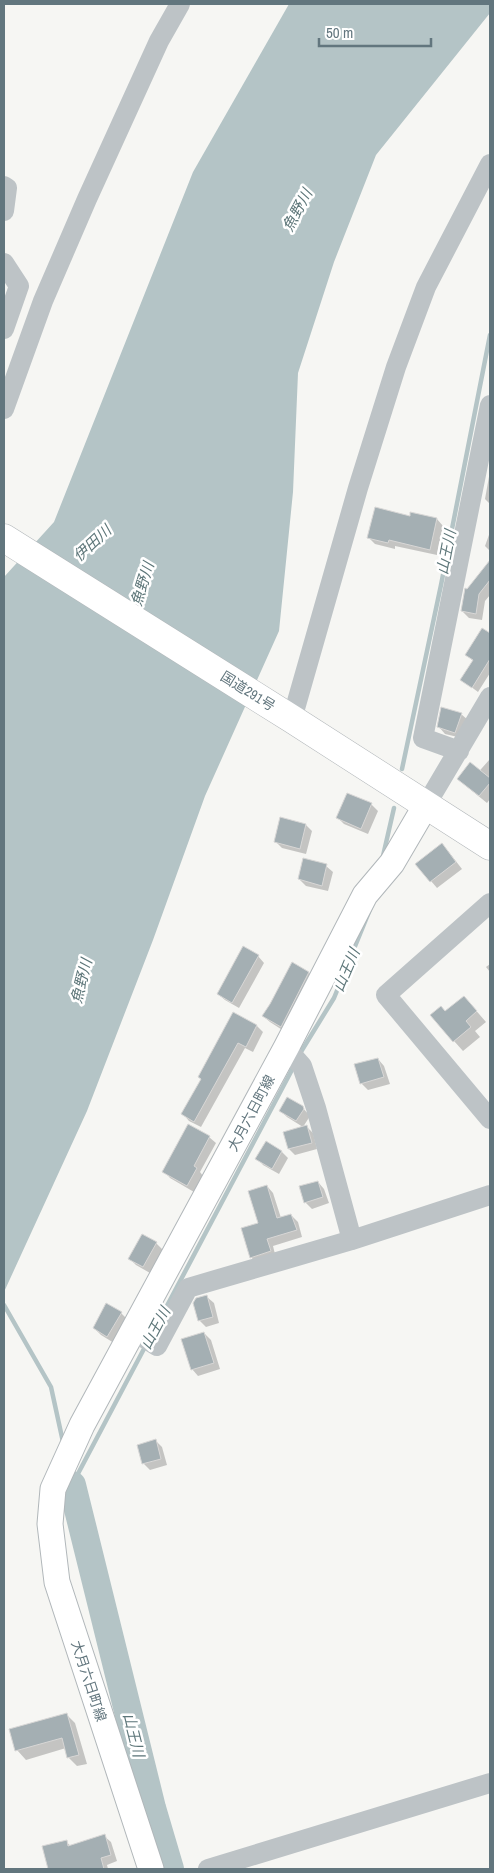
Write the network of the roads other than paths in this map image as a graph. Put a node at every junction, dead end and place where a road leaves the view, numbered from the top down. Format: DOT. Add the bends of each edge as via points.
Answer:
graph roads {
  1 [pos="180,4"];
  2 [pos="490,164"];
  3 [pos="4,186"];
  4 [pos="4,211"];
  5 [pos="4,263"];
  6 [pos="4,329"];
  7 [pos="490,405"];
  8 [pos="4,409"];
  9 [pos="4,538"];
  10 [pos="490,697"];
  11 [pos="288,717"];
  12 [pos="459,751"];
  13 [pos="426,805"];
  14 [pos="490,846"];
  15 [pos="490,903"];
  16 [pos="286,1048"];
  17 [pos="490,1119"];
  18 [pos="490,1195"];
  19 [pos="352,1240"];
  20 [pos="133,1331"];
  21 [pos="490,1783"];
  22 [pos="151,1869"];
  23 [pos="208,1869"];
  1 -- 8 [label="street" via="159,41 87,199 43,301"];
  2 -- 11 [label="street" via="426,288 396,367"];
  3 -- 4 [label="street" via="7,188"];
  5 -- 6 [label="street" via="19,286"];
  7 -- 12 [label="street" via="423,738"];
  9 -- 11 [label="highway, 国道291号"];
  10 -- 12 [label="street"];
  11 -- 13 [label="highway, 国道291号"];
  12 -- 13 [label="street"];
  13 -- 14 [label="highway, 国道291号"];
  13 -- 16 [label="main road, 大月六日町線" via="392,863 365,895"];
  15 -- 17 [label="street" via="386,995"];
  16 -- 19 [label="street" via="302,1066"];
  16 -- 20 [label="main road, 大月六日町線"];
  18 -- 19 [label="street"];
  19 -- 20 [label="street" via="188,1288 157,1346"];
  20 -- 22 [label="main road, 大月六日町線" via="82,1425 53,1489 50,1524 57,1582"];
  21 -- 23 [label="street"];
}
